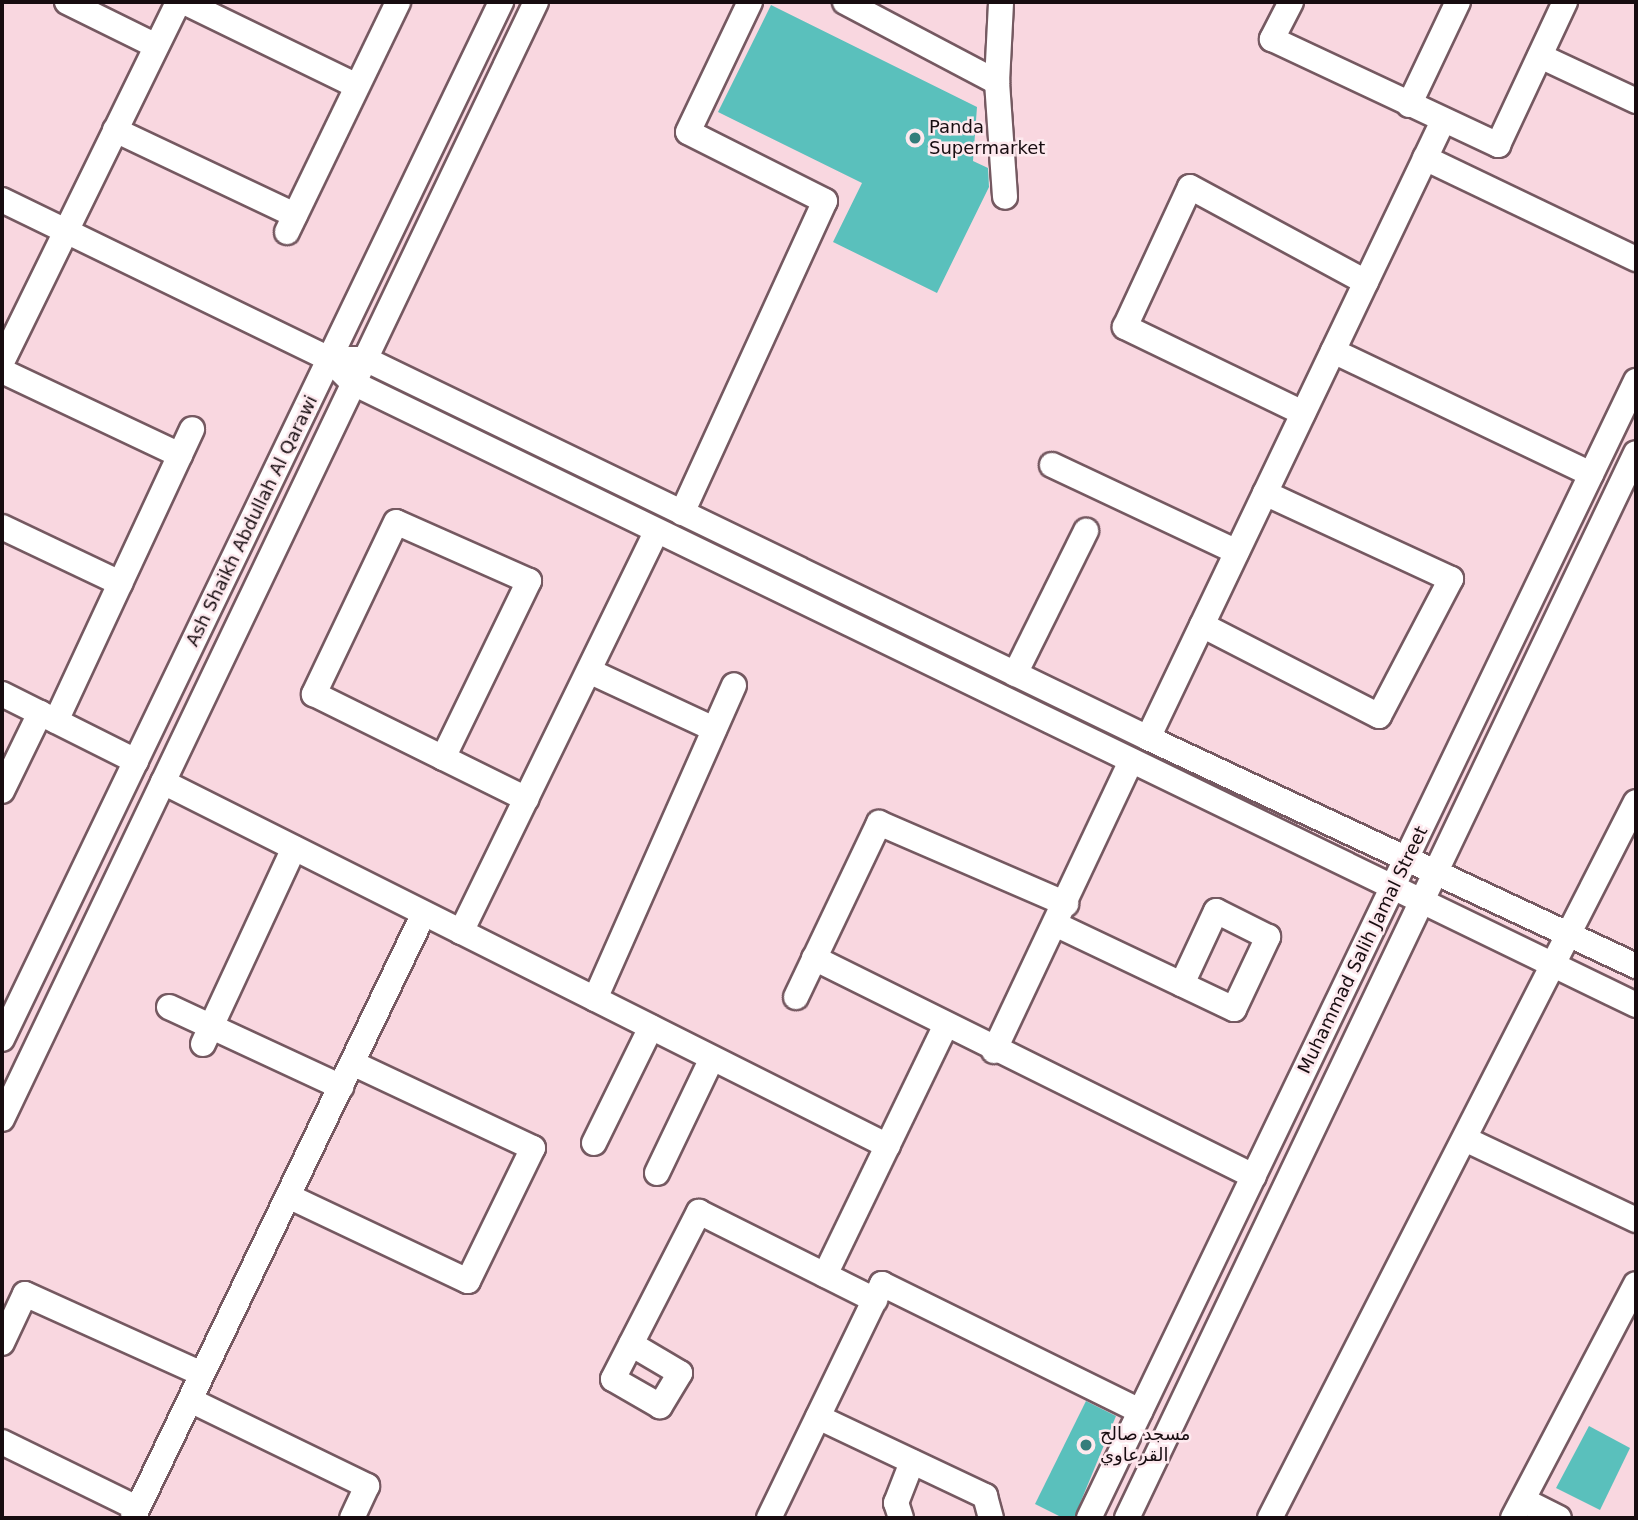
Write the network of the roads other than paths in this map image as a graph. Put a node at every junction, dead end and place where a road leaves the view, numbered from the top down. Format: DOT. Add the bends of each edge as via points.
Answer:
graph roads {
  1 [pos="67,2"];
  2 [pos="178,2"];
  3 [pos="184,2"];
  4 [pos="398,2"];
  5 [pos="501,2"];
  6 [pos="536,2"];
  7 [pos="750,2"];
  8 [pos="845,2"];
  9 [pos="1000,2"];
  10 [pos="1291,2"];
  11 [pos="1458,2"];
  12 [pos="1565,2"];
  13 [pos="156,46"];
  14 [pos="1540,56"];
  15 [pos="997,82"];
  16 [pos="357,86"];
  17 [pos="1636,101"];
  18 [pos="1409,105"];
  19 [pos="1443,121"];
  20 [pos="115,130"];
  21 [pos="1425,158"];
  22 [pos="1005,197"];
  23 [pos="2,200"];
  24 [pos="67,232"];
  25 [pos="1636,258"];
  26 [pos="1366,282"];
  27 [pos="1333,351"];
  28 [pos="329,359"];
  29 [pos="365,359"];
  30 [pos="2,362"];
  31 [pos="2,370"];
  32 [pos="1636,381"];
  33 [pos="353,383"];
  34 [pos="1303,412"];
  35 [pos="192,429"];
  36 [pos="1636,453"];
  37 [pos="180,454"];
  38 [pos="1052,465"];
  39 [pos="1591,474"];
  40 [pos="1265,493"];
  41 [pos="682,513"];
  42 [pos="2,527"];
  43 [pos="657,531"];
  44 [pos="1086,531"];
  45 [pos="1237,552"];
  46 [pos="120,583"];
  47 [pos="1202,625"];
  48 [pos="589,671"];
  49 [pos="1015,674"];
  50 [pos="734,685"];
  51 [pos="2,694"];
  52 [pos="48,717"];
  53 [pos="715,729"];
  54 [pos="1148,738"];
  55 [pos="443,758"];
  56 [pos="136,761"];
  57 [pos="1131,761"];
  58 [pos="163,782"];
  59 [pos="2,791"];
  60 [pos="526,799"];
  61 [pos="1636,802"];
  62 [pos="294,848"];
  63 [pos="1405,860"];
  64 [pos="1436,874"];
  65 [pos="1392,887"];
  66 [pos="1422,902"];
  67 [pos="424,913"];
  68 [pos="1061,914"];
  69 [pos="461,932"];
  70 [pos="1569,934"];
  71 [pos="814,958"];
  72 [pos="1554,966"];
  73 [pos="1636,966"];
  74 [pos="1182,984"];
  75 [pos="796,997"];
  76 [pos="595,999"];
  77 [pos="1636,1005"];
  78 [pos="169,1007"];
  79 [pos="651,1027"];
  80 [pos="945,1027"];
  81 [pos="207,1035"];
  82 [pos="2,1039"];
  83 [pos="994,1051"];
  84 [pos="712,1058"];
  85 [pos="352,1063"];
  86 [pos="341,1087"];
  87 [pos="2,1119"];
  88 [pos="1467,1140"];
  89 [pos="594,1143"];
  90 [pos="888,1146"];
  91 [pos="657,1172"];
  92 [pos="1254,1176"];
  93 [pos="288,1196"];
  94 [pos="1636,1220"];
  95 [pos="825,1275"];
  96 [pos="1636,1284"];
  97 [pos="875,1300"];
  98 [pos="2,1343"];
  99 [pos="631,1344"];
  100 [pos="202,1374"];
  101 [pos="190,1400"];
  102 [pos="1140,1412"];
  103 [pos="818,1417"];
  104 [pos="4,1449"];
  105 [pos="912,1462"];
  106 [pos="1518,1509"];
  107 [pos="135,1513"];
  108 [pos="352,1518"];
  109 [pos="769,1518"];
  110 [pos="901,1518"];
  111 [pos="991,1518"];
  112 [pos="1089,1518"];
  113 [pos="1127,1518"];
  114 [pos="1270,1518"];
  115 [pos="1559,1518"];
  1 -- 13 [label="street"];
  2 -- 13 [label="street"];
  3 -- 16 [label="street"];
  4 -- 16 [label="street"];
  5 -- 28 [label="street, Ash Shaikh Abdullah Al Qarawi"];
  6 -- 29 [label="street"];
  7 -- 41 [label="street" via="688,132 825,201"];
  8 -- 15 [label="street"];
  9 -- 15 [label="street"];
  10 -- 18 [label="street" via="1272,39"];
  11 -- 18 [label="street"];
  12 -- 14 [label="street"];
  13 -- 20 [label="street"];
  14 -- 17 [label="street"];
  14 -- 19 [label="street" via="1498,145"];
  15 -- 22 [label="street"];
  16 -- 20 [label="street" via="291,224"];
  18 -- 19 [label="street"];
  19 -- 21 [label="street"];
  20 -- 24 [label="street"];
  21 -- 25 [label="street"];
  21 -- 26 [label="street"];
  23 -- 24 [label="street"];
  24 -- 28 [label="street"];
  24 -- 30 [label="street"];
  26 -- 27 [label="street"];
  26 -- 34 [label="street" via="1190,187 1125,327"];
  27 -- 34 [label="street"];
  27 -- 39 [label="street"];
  28 -- 29 [label="street"];
  28 -- 33 [label="street"];
  28 -- 56 [label="street, Ash Shaikh Abdullah Al Qarawi"];
  29 -- 33 [label="street"];
  29 -- 41 [label="street"];
  31 -- 37 [label="street"];
  32 -- 39 [label="street, Muhammad Salih Jamal Street"];
  33 -- 43 [label="street"];
  33 -- 58 [label="street"];
  34 -- 40 [label="street"];
  35 -- 37 [label="street"];
  36 -- 64 [label="street, Muhammad Salih Jamal Street"];
  37 -- 46 [label="street"];
  38 -- 45 [label="street"];
  39 -- 63 [label="street, Muhammad Salih Jamal Street"];
  40 -- 45 [label="street"];
  40 -- 47 [label="street" via="1451,579 1379,716"];
  41 -- 49 [label="street"];
  42 -- 46 [label="street"];
  43 -- 48 [label="street"];
  43 -- 57 [label="street"];
  44 -- 49 [label="street"];
  45 -- 47 [label="street"];
  46 -- 52 [label="street"];
  47 -- 54 [label="street"];
  48 -- 53 [label="street"];
  48 -- 60 [label="street"];
  49 -- 54 [label="street"];
  50 -- 53 [label="street"];
  51 -- 52 [label="street"];
  52 -- 56 [label="street"];
  52 -- 59 [label="street"];
  53 -- 76 [label="street"];
  54 -- 63 [label="street"];
  55 -- 55 [label="street" via="314,694 396,522 529,581"];
  55 -- 60 [label="street"];
  56 -- 82 [label="street, Ash Shaikh Abdullah Al Qarawi"];
  57 -- 65 [label="street"];
  57 -- 68 [label="street"];
  58 -- 62 [label="street"];
  58 -- 87 [label="street"];
  60 -- 69 [label="street"];
  61 -- 70 [label="street"];
  62 -- 67 [label="street"];
  62 -- 81 [label="street"];
  63 -- 64 [label="street"];
  63 -- 65 [label="street, Muhammad Salih Jamal Street"];
  64 -- 66 [label="street, Muhammad Salih Jamal Street"];
  64 -- 70 [label="street"];
  65 -- 66 [label="street"];
  65 -- 92 [label="street, Muhammad Salih Jamal Street"];
  66 -- 72 [label="street"];
  66 -- 113 [label="street, Muhammad Salih Jamal Street"];
  67 -- 69 [label="street"];
  67 -- 85 [label="street"];
  68 -- 71 [label="street" via="879,823"];
  68 -- 74 [label="street"];
  68 -- 83 [label="street"];
  69 -- 76 [label="street"];
  70 -- 72 [label="street"];
  70 -- 73 [label="street"];
  71 -- 75 [label="street"];
  71 -- 80 [label="street"];
  72 -- 77 [label="street"];
  72 -- 88 [label="street"];
  76 -- 79 [label="street"];
  78 -- 81 [label="street"];
  79 -- 84 [label="street"];
  79 -- 89 [label="street"];
  80 -- 83 [label="street"];
  80 -- 90 [label="street"];
  81 -- 86 [label="street"];
  83 -- 92 [label="street"];
  84 -- 90 [label="street"];
  84 -- 91 [label="street"];
  85 -- 86 [label="street"];
  85 -- 93 [label="street" via="533,1148 468,1281"];
  86 -- 93 [label="street"];
  88 -- 94 [label="street"];
  88 -- 114 [label="street"];
  90 -- 95 [label="street"];
  92 -- 102 [label="street, Muhammad Salih Jamal Street"];
  93 -- 100 [label="street"];
  95 -- 97 [label="street"];
  95 -- 99 [label="street" via="699,1212"];
  96 -- 106 [label="street"];
  97 -- 102 [label="street" via="882,1284"];
  97 -- 103 [label="street"];
  98 -- 100 [label="street" via="25,1294"];
  100 -- 101 [label="street"];
  101 -- 107 [label="street"];
  101 -- 108 [label="street" via="367,1486"];
  102 -- 112 [label="street, Muhammad Salih Jamal Street"];
  103 -- 105 [label="street"];
  103 -- 109 [label="street"];
  104 -- 107 [label="street"];
  105 -- 110 [label="street" via="896,1503"];
  105 -- 111 [label="street" via="985,1496"];
  106 -- 115 [label="street"];
}
